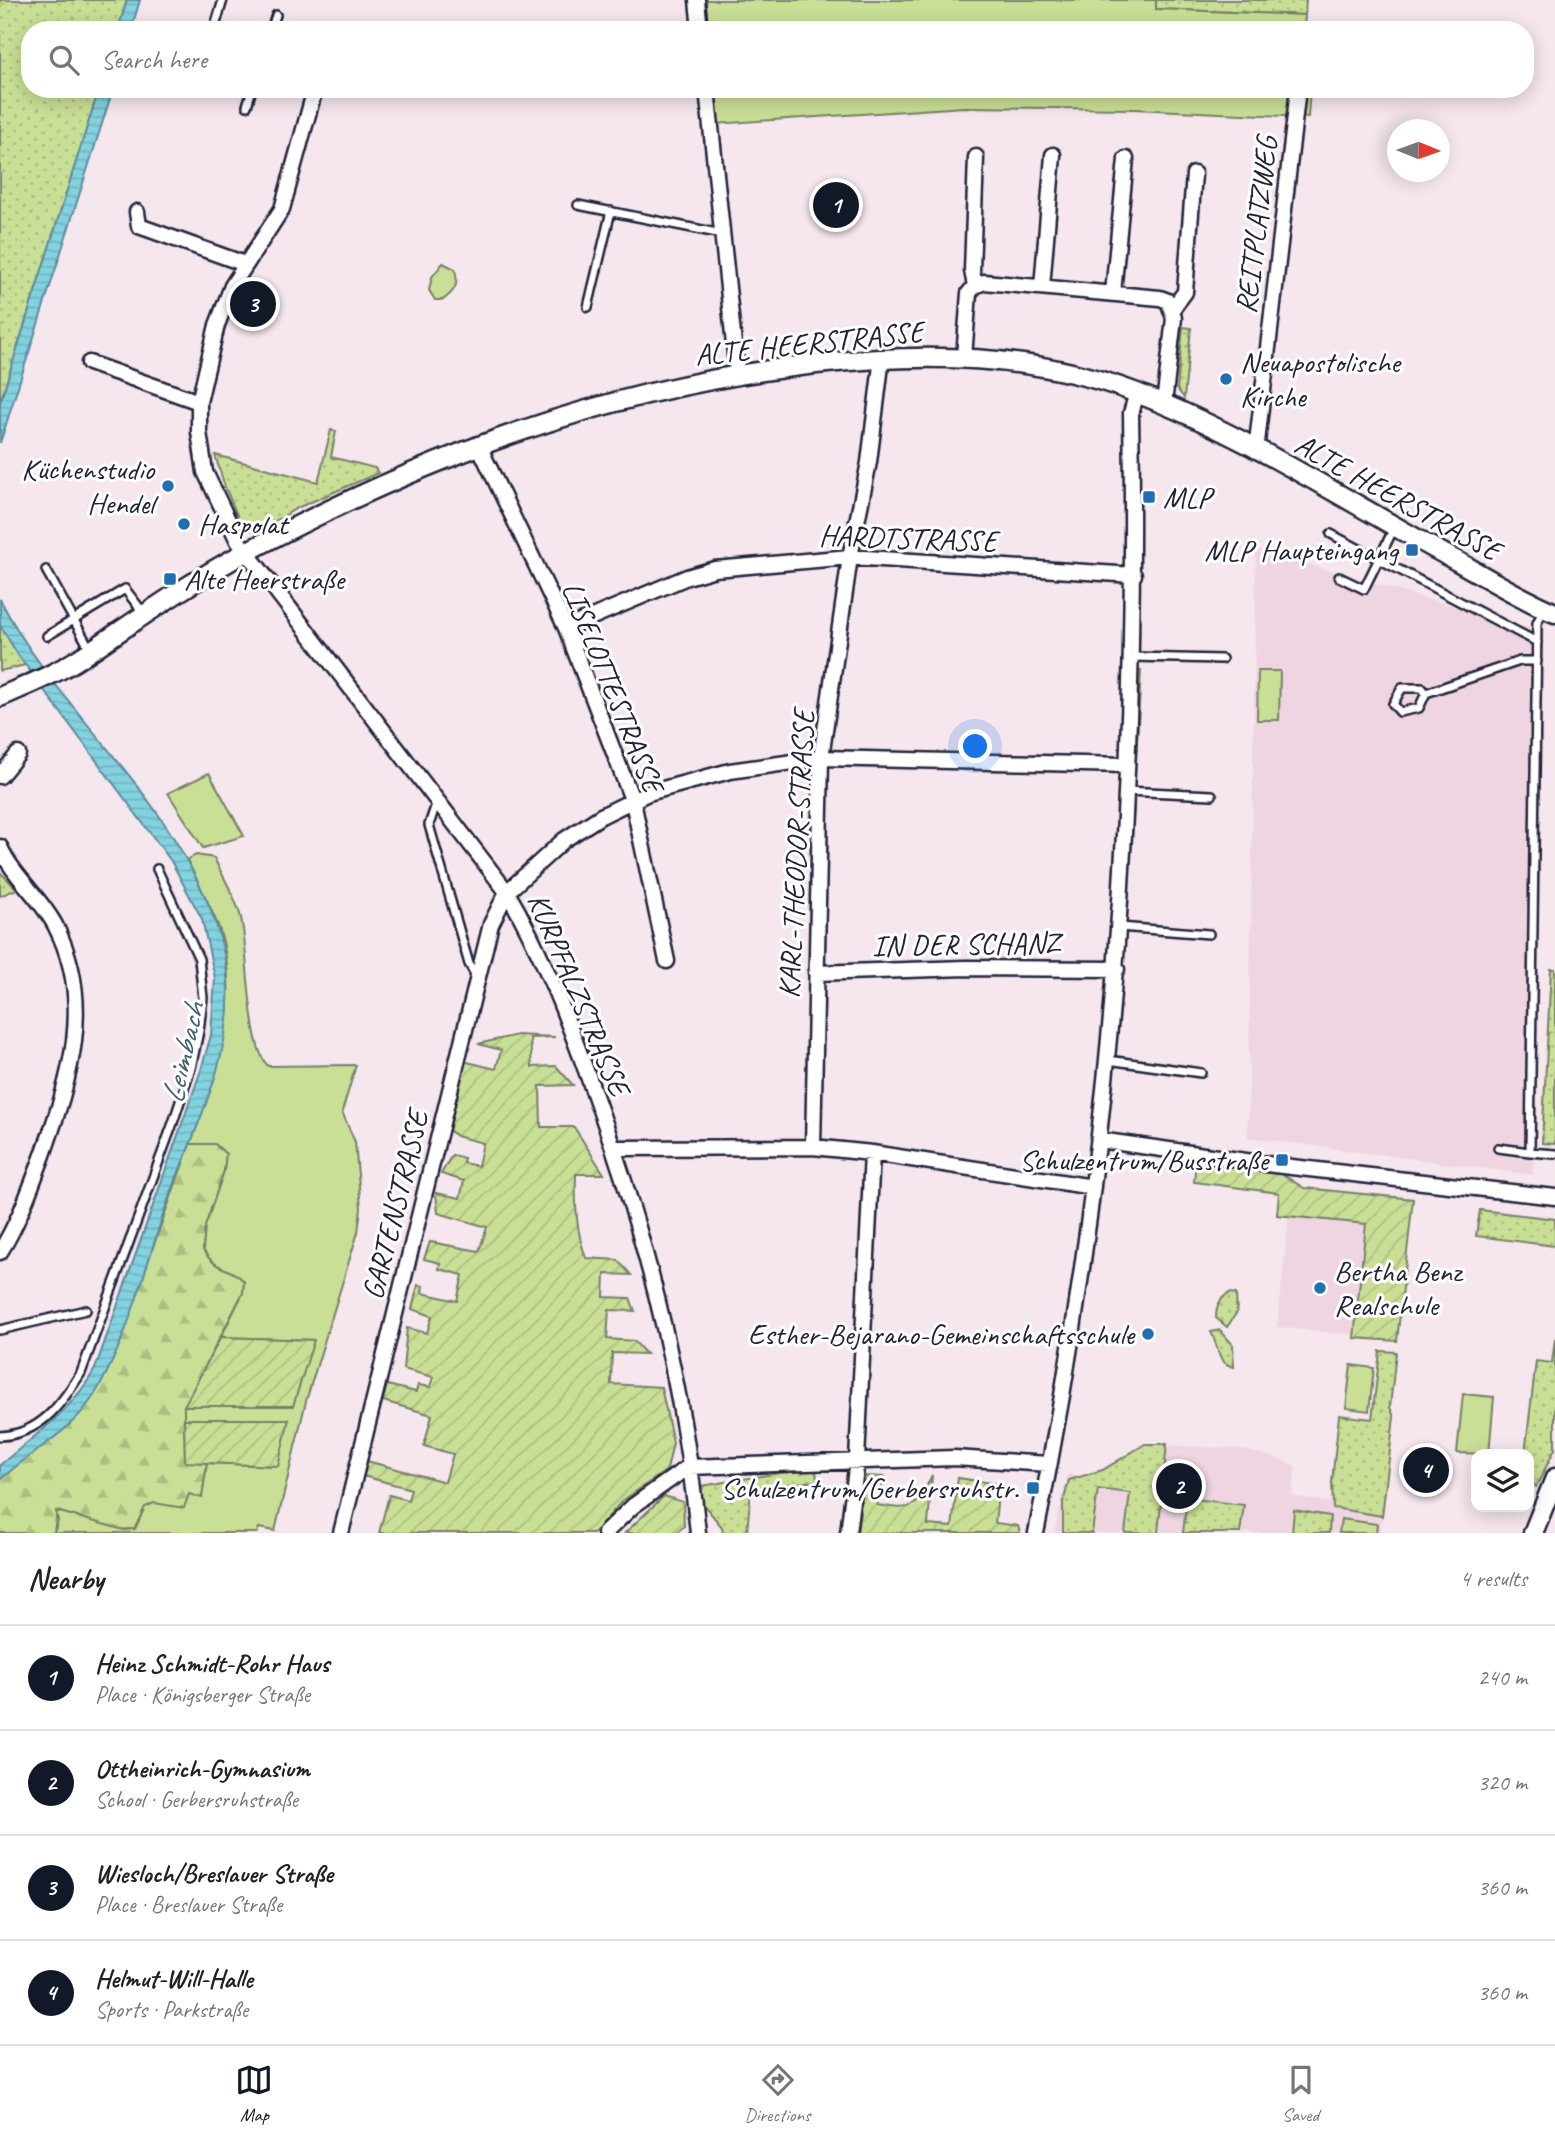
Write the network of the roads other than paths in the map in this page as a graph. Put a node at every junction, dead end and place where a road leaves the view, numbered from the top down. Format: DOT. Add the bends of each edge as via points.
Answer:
graph roads {
  1 [pos="223,0"];
  2 [pos="696,0"];
  3 [pos="276,15"];
  4 [pos="217,21"];
  5 [pos="274,21"];
  6 [pos="699,21"];
  7 [pos="249,98"];
  8 [pos="313,98"];
  9 [pos="708,98"];
  10 [pos="1297,98"];
  11 [pos="247,106"];
  12 [pos="1053,155"];
  13 [pos="976,158"];
  14 [pos="1126,159"];
  15 [pos="1194,174"];
  16 [pos="578,205"];
  17 [pos="611,211"];
  18 [pos="136,212"];
  19 [pos="722,234"];
  20 [pos="245,264"];
  21 [pos="975,286"];
  22 [pos="1042,287"];
  23 [pos="1113,293"];
  24 [pos="587,307"];
  25 [pos="1173,308"];
  26 [pos="882,357"];
  27 [pos="964,357"];
  28 [pos="89,363"];
  29 [pos="737,373"];
  30 [pos="1137,393"];
  31 [pos="199,402"];
  32 [pos="1164,404"];
  33 [pos="478,444"];
  34 [pos="1256,451"];
  35 [pos="1394,527"];
  36 [pos="1331,534"];
  37 [pos="246,552"];
  38 [pos="850,557"];
  39 [pos="1378,558"];
  40 [pos="46,570"];
  41 [pos="1134,575"];
  42 [pos="1339,577"];
  43 [pos="1550,611"];
  44 [pos="145,615"];
  45 [pos="73,620"];
  46 [pos="566,628"];
  47 [pos="47,636"];
  48 [pos="1537,642"];
  49 [pos="90,650"];
  50 [pos="1132,657"];
  51 [pos="1222,659"];
  52 [pos="1537,662"];
  53 [pos="1426,693"];
  54 [pos="0,697"];
  55 [pos="18,754"];
  56 [pos="821,758"];
  57 [pos="1126,765"];
  58 [pos="0,776"];
  59 [pos="1124,791"];
  60 [pos="1212,795"];
  61 [pos="438,800"];
  62 [pos="633,802"];
  63 [pos="0,847"];
  64 [pos="157,869"];
  65 [pos="507,892"];
  66 [pos="1119,927"];
  67 [pos="1209,934"];
  68 [pos="667,961"];
  69 [pos="1117,970"];
  70 [pos="816,973"];
  71 [pos="478,978"];
  72 [pos="1108,1060"];
  73 [pos="1201,1073"];
  74 [pos="1099,1140"];
  75 [pos="813,1147"];
  76 [pos="615,1148"];
  77 [pos="1498,1148"];
  78 [pos="1530,1152"];
  79 [pos="872,1153"];
  80 [pos="1555,1154"];
  81 [pos="1093,1187"];
  82 [pos="1555,1197"];
  83 [pos="0,1252"];
  84 [pos="86,1310"];
  85 [pos="0,1330"];
  86 [pos="0,1436"];
  87 [pos="857,1460"];
  88 [pos="1049,1464"];
  89 [pos="688,1467"];
  90 [pos="1555,1478"];
  91 [pos="341,1533"];
  92 [pos="605,1533"];
  93 [pos="698,1533"];
  94 [pos="848,1533"];
  95 [pos="1036,1533"];
  96 [pos="1534,1533"];
  1 -- 4 [label="lane"];
  2 -- 6 [label="street"];
  3 -- 5 [label="lane"];
  7 -- 11 [label="lane"];
  8 -- 20 [label="street, KURPFALZSTRASSE" via="282,209"];
  9 -- 19 [label="street"];
  10 -- 34 [label="street, REITPLATZWEG"];
  12 -- 22 [label="street"];
  13 -- 21 [label="street"];
  14 -- 23 [label="street"];
  15 -- 25 [label="street" via="1185,292"];
  16 -- 17 [label="lane"];
  17 -- 19 [label="lane"];
  17 -- 24 [label="lane"];
  18 -- 20 [label="street" via="139,226"];
  19 -- 29 [label="street"];
  20 -- 31 [label="street, KURPFALZSTRASSE" via="217,325"];
  21 -- 22 [label="street" via="984,282"];
  21 -- 27 [label="street" via="969,293"];
  22 -- 23 [label="street"];
  23 -- 25 [label="street" via="1160,298"];
  25 -- 32 [label="street"];
  26 -- 27 [label="street, ALTE HEERSTRASSE"];
  26 -- 29 [label="street, ALTE HEERSTRASSE"];
  26 -- 38 [label="street, KARL-THEODOR-STRASSE" via="869,462"];
  27 -- 30 [label="street, ALTE HEERSTRASSE" via="1048,367"];
  28 -- 31 [label="street"];
  29 -- 33 [label="street, ALTE HEERSTRASSE" via="572,412"];
  30 -- 32 [label="street, ALTE HEERSTRASSE"];
  30 -- 41 [label="street" via="1130,413"];
  31 -- 37 [label="street, KURPFALZSTRASSE" via="205,472"];
  32 -- 34 [label="street, ALTE HEERSTRASSE"];
  33 -- 37 [label="street, ALTE HEERSTRASSE" via="387,480"];
  33 -- 46 [label="street, LISELOTTESTRASSE"];
  34 -- 35 [label="street, ALTE HEERSTRASSE"];
  35 -- 39 [label="lane"];
  35 -- 43 [label="street, ALTE HEERSTRASSE"];
  36 -- 39 [label="lane"];
  37 -- 44 [label="street, ALTE HEERSTRASSE"];
  37 -- 61 [label="street, KURPFALZSTRASSE"];
  38 -- 41 [label="street, HARDTSTRASSE"];
  38 -- 46 [label="street, HARDTSTRASSE" via="715,569"];
  38 -- 56 [label="street, KARL-THEODOR-STRASSE"];
  39 -- 42 [label="lane" via="1364,589"];
  39 -- 48 [label="lane"];
  40 -- 45 [label="lane"];
  41 -- 50 [label="street"];
  43 -- 48 [label="lane" via="1537,623"];
  44 -- 45 [label="lane" via="125,589"];
  44 -- 49 [label="street, ALTE HEERSTRASSE"];
  45 -- 47 [label="lane"];
  45 -- 49 [label="lane"];
  46 -- 62 [label="street, LISELOTTESTRASSE"];
  48 -- 52 [label="lane"];
  49 -- 54 [label="street, ALTE HEERSTRASSE"];
  50 -- 51 [label="lane"];
  50 -- 57 [label="street"];
  52 -- 53 [label="lane" via="1520,661"];
  52 -- 78 [label="lane"];
  53 -- 53 [label="lane" via="1422,688 1402,688 1393,704 1400,712 1419,708"];
  55 -- 58 [label="street"];
  56 -- 57 [label="street"];
  56 -- 62 [label="street" via="730,771 648,793"];
  56 -- 70 [label="street, KARL-THEODOR-STRASSE"];
  57 -- 59 [label="street"];
  59 -- 60 [label="lane"];
  59 -- 66 [label="street"];
  61 -- 65 [label="street, KURPFALZSTRASSE"];
  61 -- 71 [label="lane" via="429,825 469,964"];
  62 -- 65 [label="street" via="565,840"];
  62 -- 68 [label="street, LISELOTTESTRASSE"];
  63 -- 83 [label="street" via="54,923 67,954 75,982 77,1032 61,1105 25,1204"];
  64 -- 86 [label="lane" via="199,960 203,998 191,1069 81,1373 42,1423 28,1432"];
  65 -- 71 [label="street, GARTENSTRASSE" via="491,924"];
  65 -- 76 [label="street, KURPFALZSTRASSE" via="564,1010"];
  66 -- 67 [label="lane"];
  66 -- 69 [label="street"];
  69 -- 70 [label="street, IN DER SCHANZ" via="966,968"];
  69 -- 72 [label="street"];
  70 -- 75 [label="street, KARL-THEODOR-STRASSE"];
  71 -- 91 [label="street, GARTENSTRASSE"];
  72 -- 73 [label="lane"];
  72 -- 74 [label="street"];
  74 -- 81 [label="street"];
  74 -- 82 [label="street"];
  75 -- 76 [label="street"];
  75 -- 79 [label="street"];
  76 -- 89 [label="street, KURPFALZSTRASSE" via="672,1368"];
  77 -- 78 [label="lane"];
  78 -- 80 [label="lane"];
  79 -- 81 [label="street"];
  79 -- 87 [label="street"];
  81 -- 88 [label="street"];
  84 -- 85 [label="lane"];
  87 -- 88 [label="street" via="954,1458"];
  87 -- 89 [label="street"];
  87 -- 94 [label="street"];
  88 -- 95 [label="street"];
  89 -- 92 [label="street" via="633,1506"];
  89 -- 93 [label="street, KURPFALZSTRASSE"];
  90 -- 96 [label="street"];
}
